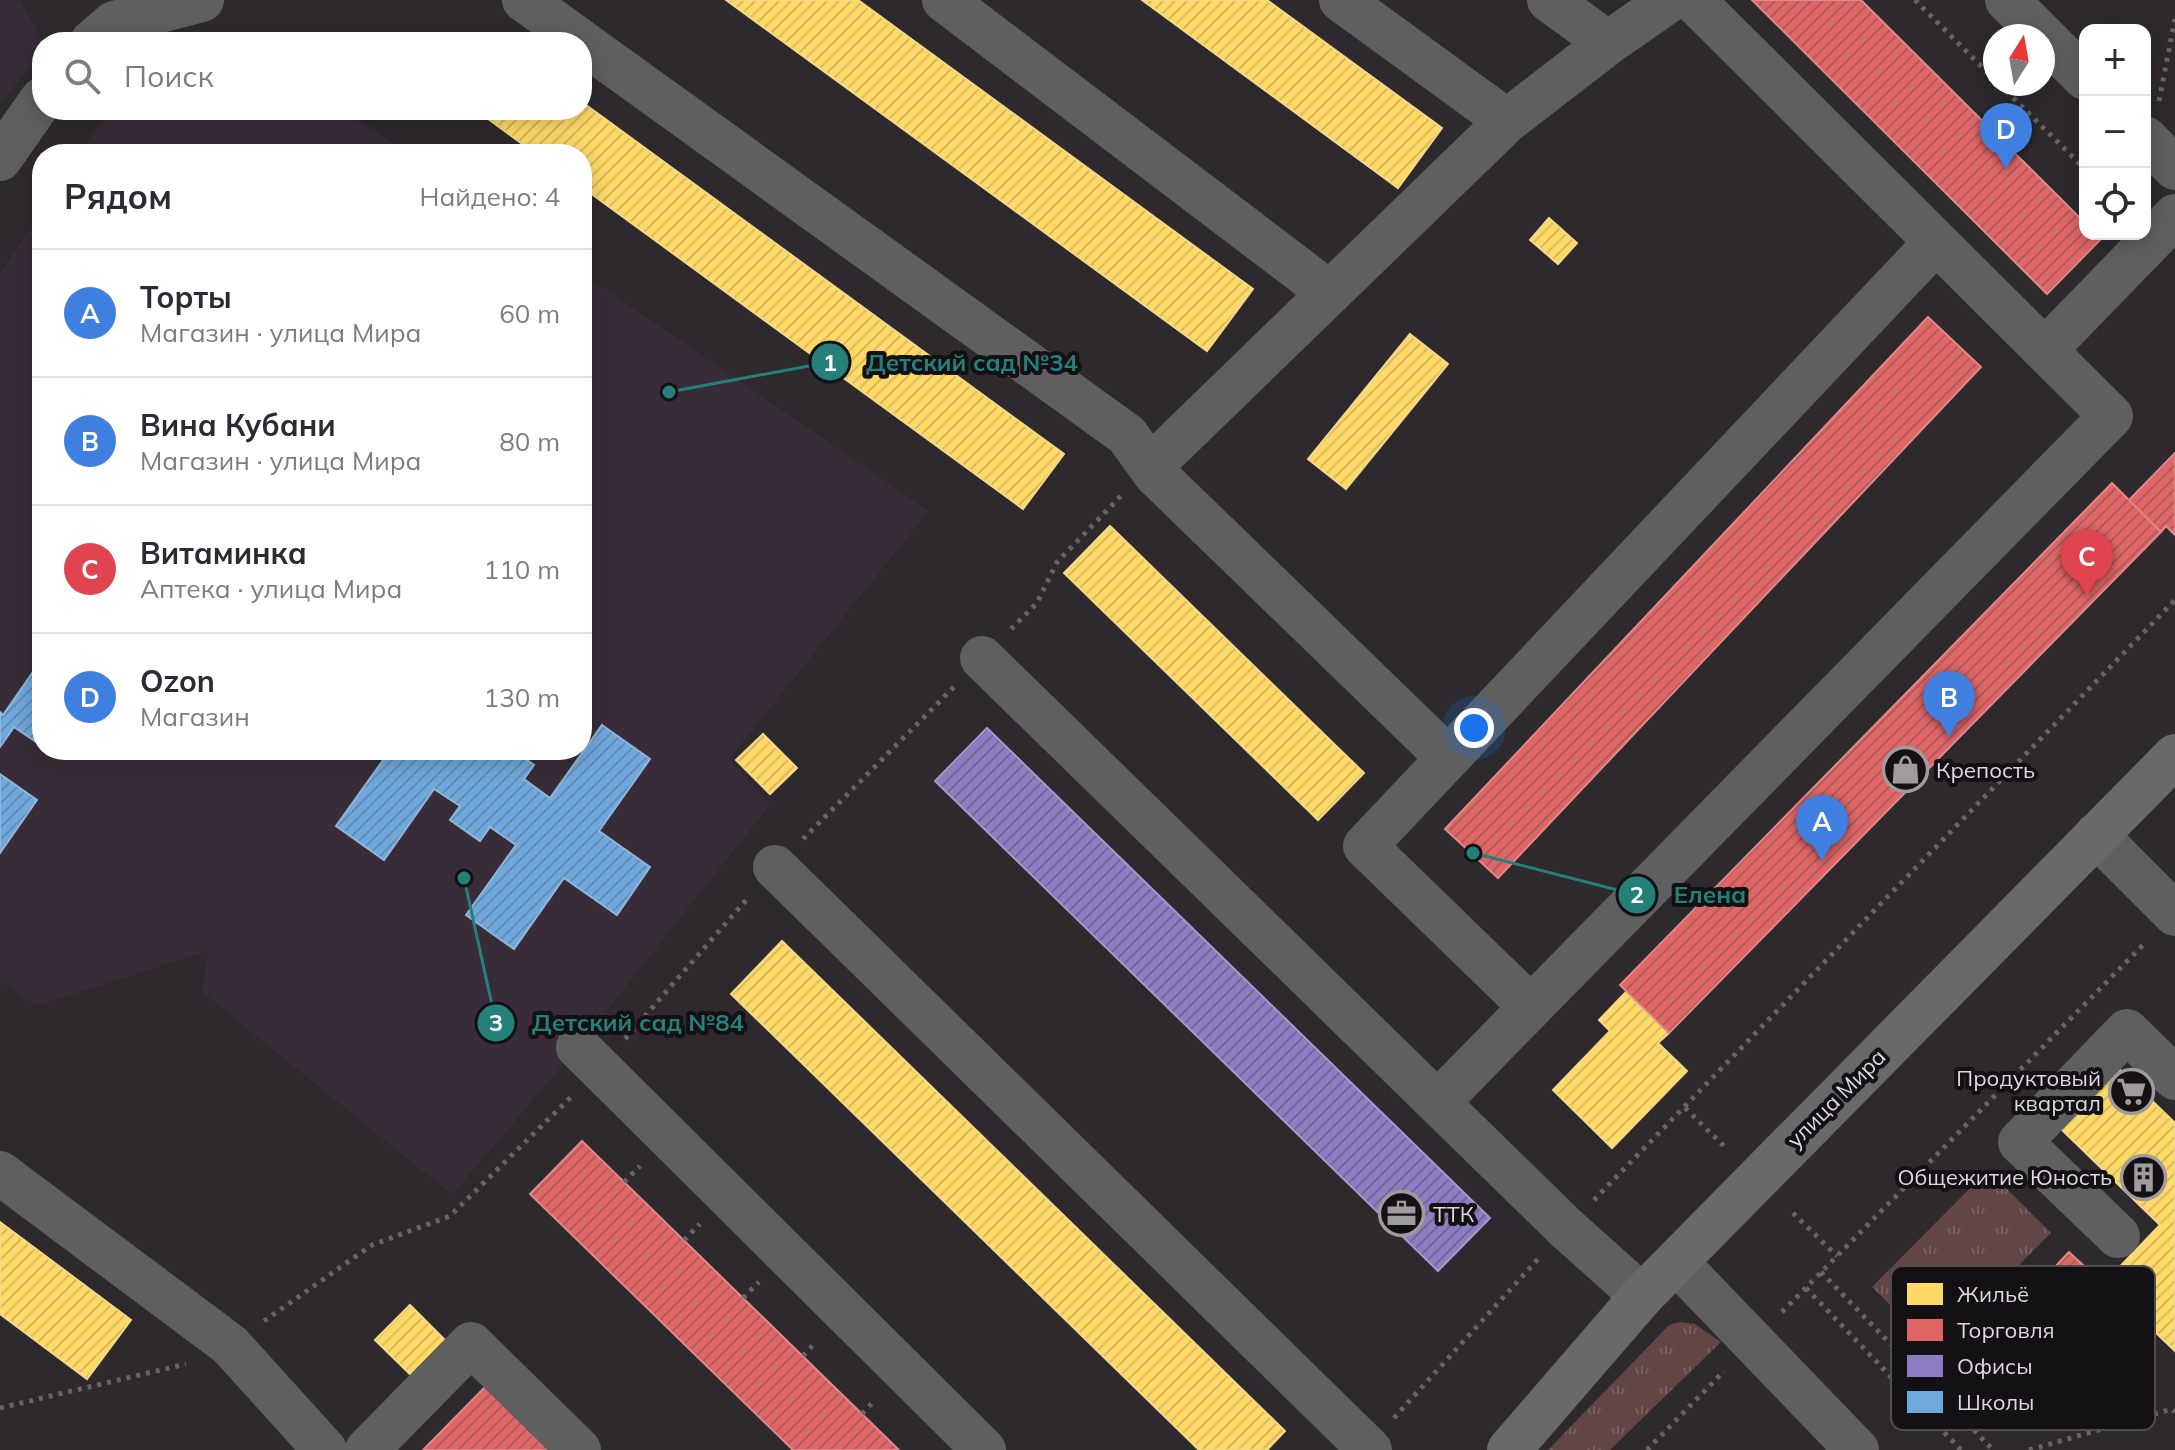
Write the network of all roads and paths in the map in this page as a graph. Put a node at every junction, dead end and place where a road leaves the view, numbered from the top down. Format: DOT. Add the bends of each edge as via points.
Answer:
graph roads {
  1 [pos="202,0"];
  2 [pos="524,0"];
  3 [pos="944,0"];
  4 [pos="1341,0"];
  5 [pos="1549,0"];
  6 [pos="1670,0"];
  7 [pos="1693,0"];
  8 [pos="1915,0"];
  9 [pos="2007,0"];
  10 [pos="2175,19"];
  11 [pos="2031,24"];
  12 [pos="104,32"];
  13 [pos="568,32"];
  14 [pos="1608,43"];
  15 [pos="2055,48"];
  16 [pos="592,49"];
  17 [pos="1983,68"];
  18 [pos="2079,72"];
  19 [pos="2011,96"];
  20 [pos="32,113"];
  21 [pos="1507,121"];
  22 [pos="2157,150"];
  23 [pos="0,159"];
  24 [pos="2084,168"];
  25 [pos="2175,216"];
  26 [pos="1936,242"];
  27 [pos="1330,293"];
  28 [pos="2045,350"];
  29 [pos="1150,467"];
  30 [pos="2175,600"];
  31 [pos="982,658"];
  32 [pos="2175,756"];
  33 [pos="1448,758"];
  34 [pos="2096,835"];
  35 [pos="775,867"];
  36 [pos="2174,913"];
  37 [pos="1531,1007"];
  38 [pos="589,1058"];
  39 [pos="2175,1078"];
  40 [pos="1438,1102"];
  41 [pos="1685,1108"];
  42 [pos="1726,1148"];
  43 [pos="0,1173"];
  44 [pos="1793,1213"];
  45 [pos="1566,1228"];
  46 [pos="2118,1236"];
  47 [pos="1837,1256"];
  48 [pos="1677,1263"];
  49 [pos="1821,1272"];
  50 [pos="1806,1288"];
  51 [pos="1642,1296"];
  52 [pos="1753,1342"];
  53 [pos="1891,1344"];
  54 [pos="230,1345"];
  55 [pos="1891,1377"];
  56 [pos="0,1408"];
  57 [pos="2175,1412"];
  58 [pos="2155,1414"];
  59 [pos="1942,1430"];
  60 [pos="1974,1430"];
  61 [pos="2099,1430"];
  62 [pos="1369,1448"];
  63 [pos="325,1450"];
  64 [pos="367,1450"];
  65 [pos="579,1450"];
  66 [pos="984,1450"];
  67 [pos="1509,1450"];
  68 [pos="1647,1450"];
  69 [pos="1857,1450"];
  70 [pos="1961,1450"];
  71 [pos="1993,1450"];
  72 [pos="2029,1450"];
  1 -- 12 [label="street" via="114,23"];
  2 -- 13 [label="street"];
  3 -- 27 [label="street"];
  4 -- 21 [label="street"];
  5 -- 14 [label="street"];
  6 -- 14 [label="street"];
  7 -- 26 [label="street"];
  8 -- 17 [label="path"];
  9 -- 11 [label="street"];
  10 -- 22 [label="path"];
  14 -- 21 [label="street"];
  15 -- 18 [label="street"];
  16 -- 29 [label="street" via="1127,435"];
  19 -- 24 [label="path"];
  20 -- 23 [label="street"];
  21 -- 27 [label="street"];
  25 -- 28 [label="street"];
  26 -- 28 [label="street"];
  26 -- 33 [label="street"];
  27 -- 29 [label="street"];
  28 -- 37 [label="street" via="2111,416"];
  29 -- 31 [label="path" via="1057,562 1037,603"];
  29 -- 33 [label="street"];
  30 -- 41 [label="path"];
  31 -- 35 [label="path"];
  31 -- 40 [label="street"];
  32 -- 34 [label="main road, улица Мира"];
  33 -- 37 [label="street" via="1365,846"];
  34 -- 36 [label="street"];
  34 -- 48 [label="main road, улица Мира"];
  35 -- 38 [label="path"];
  35 -- 62 [label="street"];
  36 -- 47 [label="path"];
  37 -- 40 [label="street"];
  38 -- 54 [label="path" via="450,1216 372,1245"];
  38 -- 66 [label="street"];
  39 -- 46 [label="street" via="2127,1031 2020,1142"];
  40 -- 45 [label="street"];
  41 -- 42 [label="path"];
  41 -- 45 [label="path"];
  43 -- 54 [label="street"];
  44 -- 47 [label="path"];
  45 -- 51 [label="street"];
  45 -- 62 [label="path"];
  47 -- 49 [label="path"];
  48 -- 51 [label="main road, улица Мира"];
  48 -- 52 [label="street"];
  49 -- 50 [label="path"];
  49 -- 53 [label="path"];
  50 -- 52 [label="path"];
  50 -- 55 [label="path"];
  51 -- 67 [label="main road, улица Мира"];
  52 -- 68 [label="path"];
  52 -- 69 [label="street"];
  54 -- 56 [label="path" via="187,1364"];
  54 -- 63 [label="street"];
  57 -- 58 [label="path"];
  59 -- 70 [label="path"];
  60 -- 71 [label="path"];
  61 -- 72 [label="path"];
  64 -- 65 [label="street" via="471,1344"];
}
